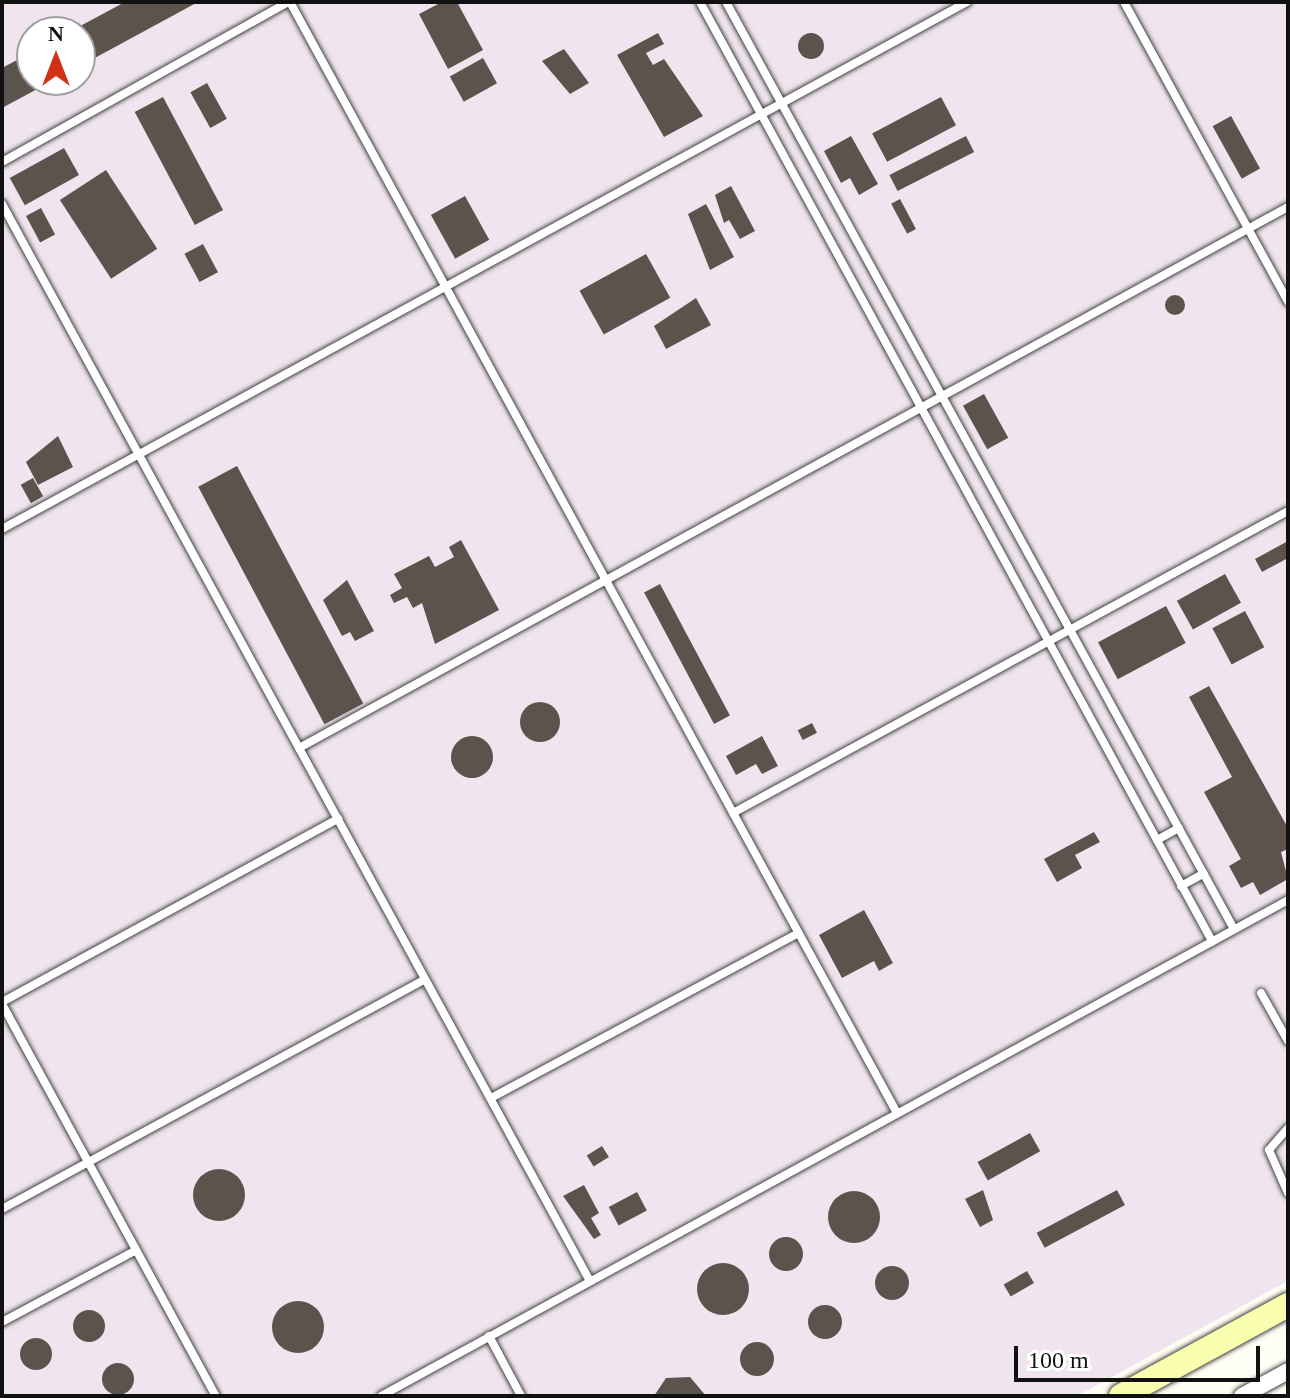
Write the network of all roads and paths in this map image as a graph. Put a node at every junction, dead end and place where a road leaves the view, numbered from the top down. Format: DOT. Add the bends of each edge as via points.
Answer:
graph roads {
  1 [pos="289,2"];
  2 [pos="700,2"];
  3 [pos="726,2"];
  4 [pos="967,2"];
  5 [pos="1124,2"];
  6 [pos="783,103"];
  7 [pos="761,114"];
  8 [pos="2,162"];
  9 [pos="2,204"];
  10 [pos="1288,207"];
  11 [pos="1248,229"];
  12 [pos="446,287"];
  13 [pos="1288,302"];
  14 [pos="943,396"];
  15 [pos="921,408"];
  16 [pos="139,454"];
  17 [pos="1288,511"];
  18 [pos="2,529"];
  19 [pos="606,580"];
  20 [pos="1071,629"];
  21 [pos="1048,641"];
  22 [pos="299,748"];
  23 [pos="733,813"];
  24 [pos="338,819"];
  25 [pos="1179,828"];
  26 [pos="1157,840"];
  27 [pos="1204,873"];
  28 [pos="1181,886"];
  29 [pos="1288,900"];
  30 [pos="1234,929"];
  31 [pos="799,933"];
  32 [pos="1212,941"];
  33 [pos="425,979"];
  34 [pos="1261,993"];
  35 [pos="2,1003"];
  36 [pos="1285,1027"];
  37 [pos="1288,1041"];
  38 [pos="491,1098"];
  39 [pos="897,1113"];
  40 [pos="1288,1128"];
  41 [pos="88,1162"];
  42 [pos="1288,1193"];
  43 [pos="2,1209"];
  44 [pos="136,1250"];
  45 [pos="590,1281"];
  46 [pos="1288,1305"];
  47 [pos="2,1322"];
  48 [pos="489,1336"];
  49 [pos="1288,1371"];
  50 [pos="216,1396"];
  51 [pos="381,1396"];
  52 [pos="521,1396"];
  53 [pos="1121,1396"];
  54 [pos="1242,1396"];
  1 -- 8 [label="lane"];
  1 -- 12 [label="lane"];
  2 -- 7 [label="lane"];
  3 -- 6 [label="lane"];
  4 -- 6 [label="lane"];
  5 -- 11 [label="lane"];
  6 -- 7 [label="lane"];
  6 -- 14 [label="lane"];
  7 -- 12 [label="lane"];
  7 -- 15 [label="lane"];
  9 -- 16 [label="lane"];
  10 -- 11 [label="lane"];
  11 -- 13 [label="lane"];
  11 -- 14 [label="lane"];
  12 -- 16 [label="lane"];
  12 -- 19 [label="lane"];
  14 -- 15 [label="lane"];
  14 -- 20 [label="lane"];
  15 -- 19 [label="lane"];
  15 -- 21 [label="lane"];
  16 -- 18 [label="lane"];
  16 -- 22 [label="lane"];
  17 -- 20 [label="lane"];
  19 -- 22 [label="lane"];
  19 -- 23 [label="lane"];
  20 -- 21 [label="lane"];
  20 -- 25 [label="lane"];
  21 -- 23 [label="lane"];
  21 -- 26 [label="lane"];
  22 -- 24 [label="lane"];
  23 -- 31 [label="lane"];
  24 -- 33 [label="lane"];
  24 -- 35 [label="lane"];
  25 -- 26 [label="lane"];
  25 -- 27 [label="lane"];
  26 -- 28 [label="lane"];
  27 -- 28 [label="lane"];
  27 -- 30 [label="lane"];
  28 -- 32 [label="lane"];
  29 -- 30 [label="lane"];
  30 -- 32 [label="lane"];
  31 -- 38 [label="lane"];
  31 -- 39 [label="lane"];
  32 -- 39 [label="lane"];
  33 -- 38 [label="lane"];
  33 -- 41 [label="lane"];
  34 -- 36 [label="lane"];
  35 -- 41 [label="lane"];
  36 -- 37 [label="lane"];
  38 -- 45 [label="lane"];
  39 -- 45 [label="lane"];
  40 -- 42 [label="lane" via="1269,1150"];
  41 -- 43 [label="lane"];
  41 -- 44 [label="lane"];
  44 -- 47 [label="lane"];
  44 -- 50 [label="lane"];
  45 -- 48 [label="lane"];
  46 -- 53 [label="main road"];
  48 -- 51 [label="lane"];
  48 -- 52 [label="lane"];
  49 -- 54 [label="street"];
}
